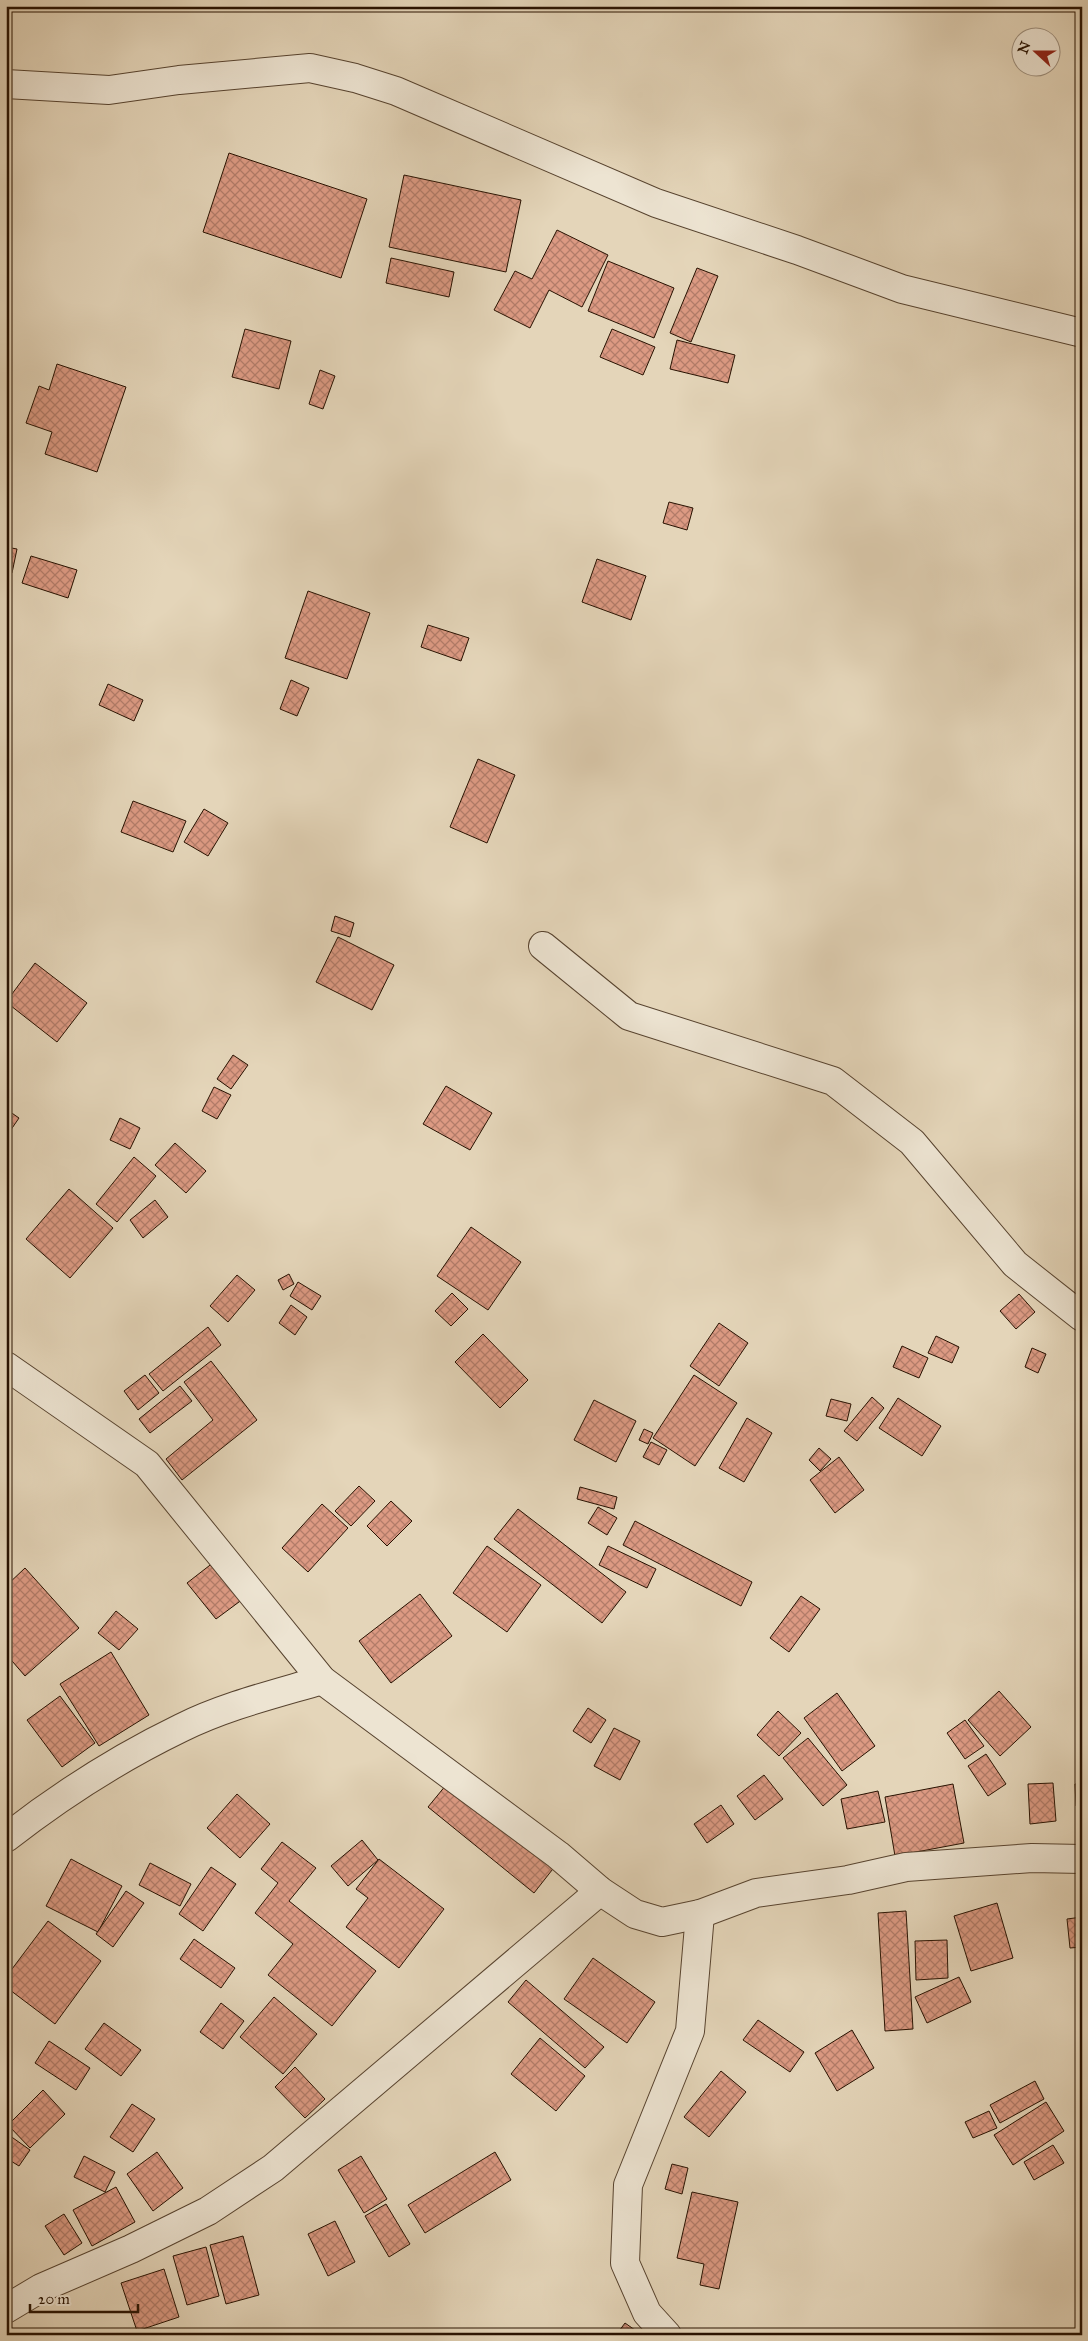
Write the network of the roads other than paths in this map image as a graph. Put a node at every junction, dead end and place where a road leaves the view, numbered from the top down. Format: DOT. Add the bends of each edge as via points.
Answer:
graph roads {
  1 [pos="6,84"];
  2 [pos="1082,333"];
  3 [pos="543,946"];
  4 [pos="1082,1317"];
  5 [pos="6,1366"];
  6 [pos="322,1680"];
  7 [pos="6,1838"];
  8 [pos="1082,1859"];
  9 [pos="600,1890"];
  10 [pos="700,1914"];
  11 [pos="6,2309"];
  12 [pos="667,2335"];
  1 -- 2 [label="street" via="109,90 310,68 346,76 396,91 656,203 902,289"];
  3 -- 4 [label="street" via="629,1016 833,1081 912,1142 1015,1264"];
  5 -- 6 [label="street" via="147,1464"];
  6 -- 7 [label="street" via="182,1727 50,1803"];
  6 -- 9 [label="street" via="558,1855"];
  8 -- 10 [label="street" via="1032,1858 906,1867 848,1880 756,1893"];
  9 -- 10 [label="street" via="635,1914 662,1922"];
  9 -- 11 [label="street" via="273,2168 208,2212 41,2288"];
  10 -- 12 [label="street" via="690,2030 628,2185 625,2263 647,2313"];
}
